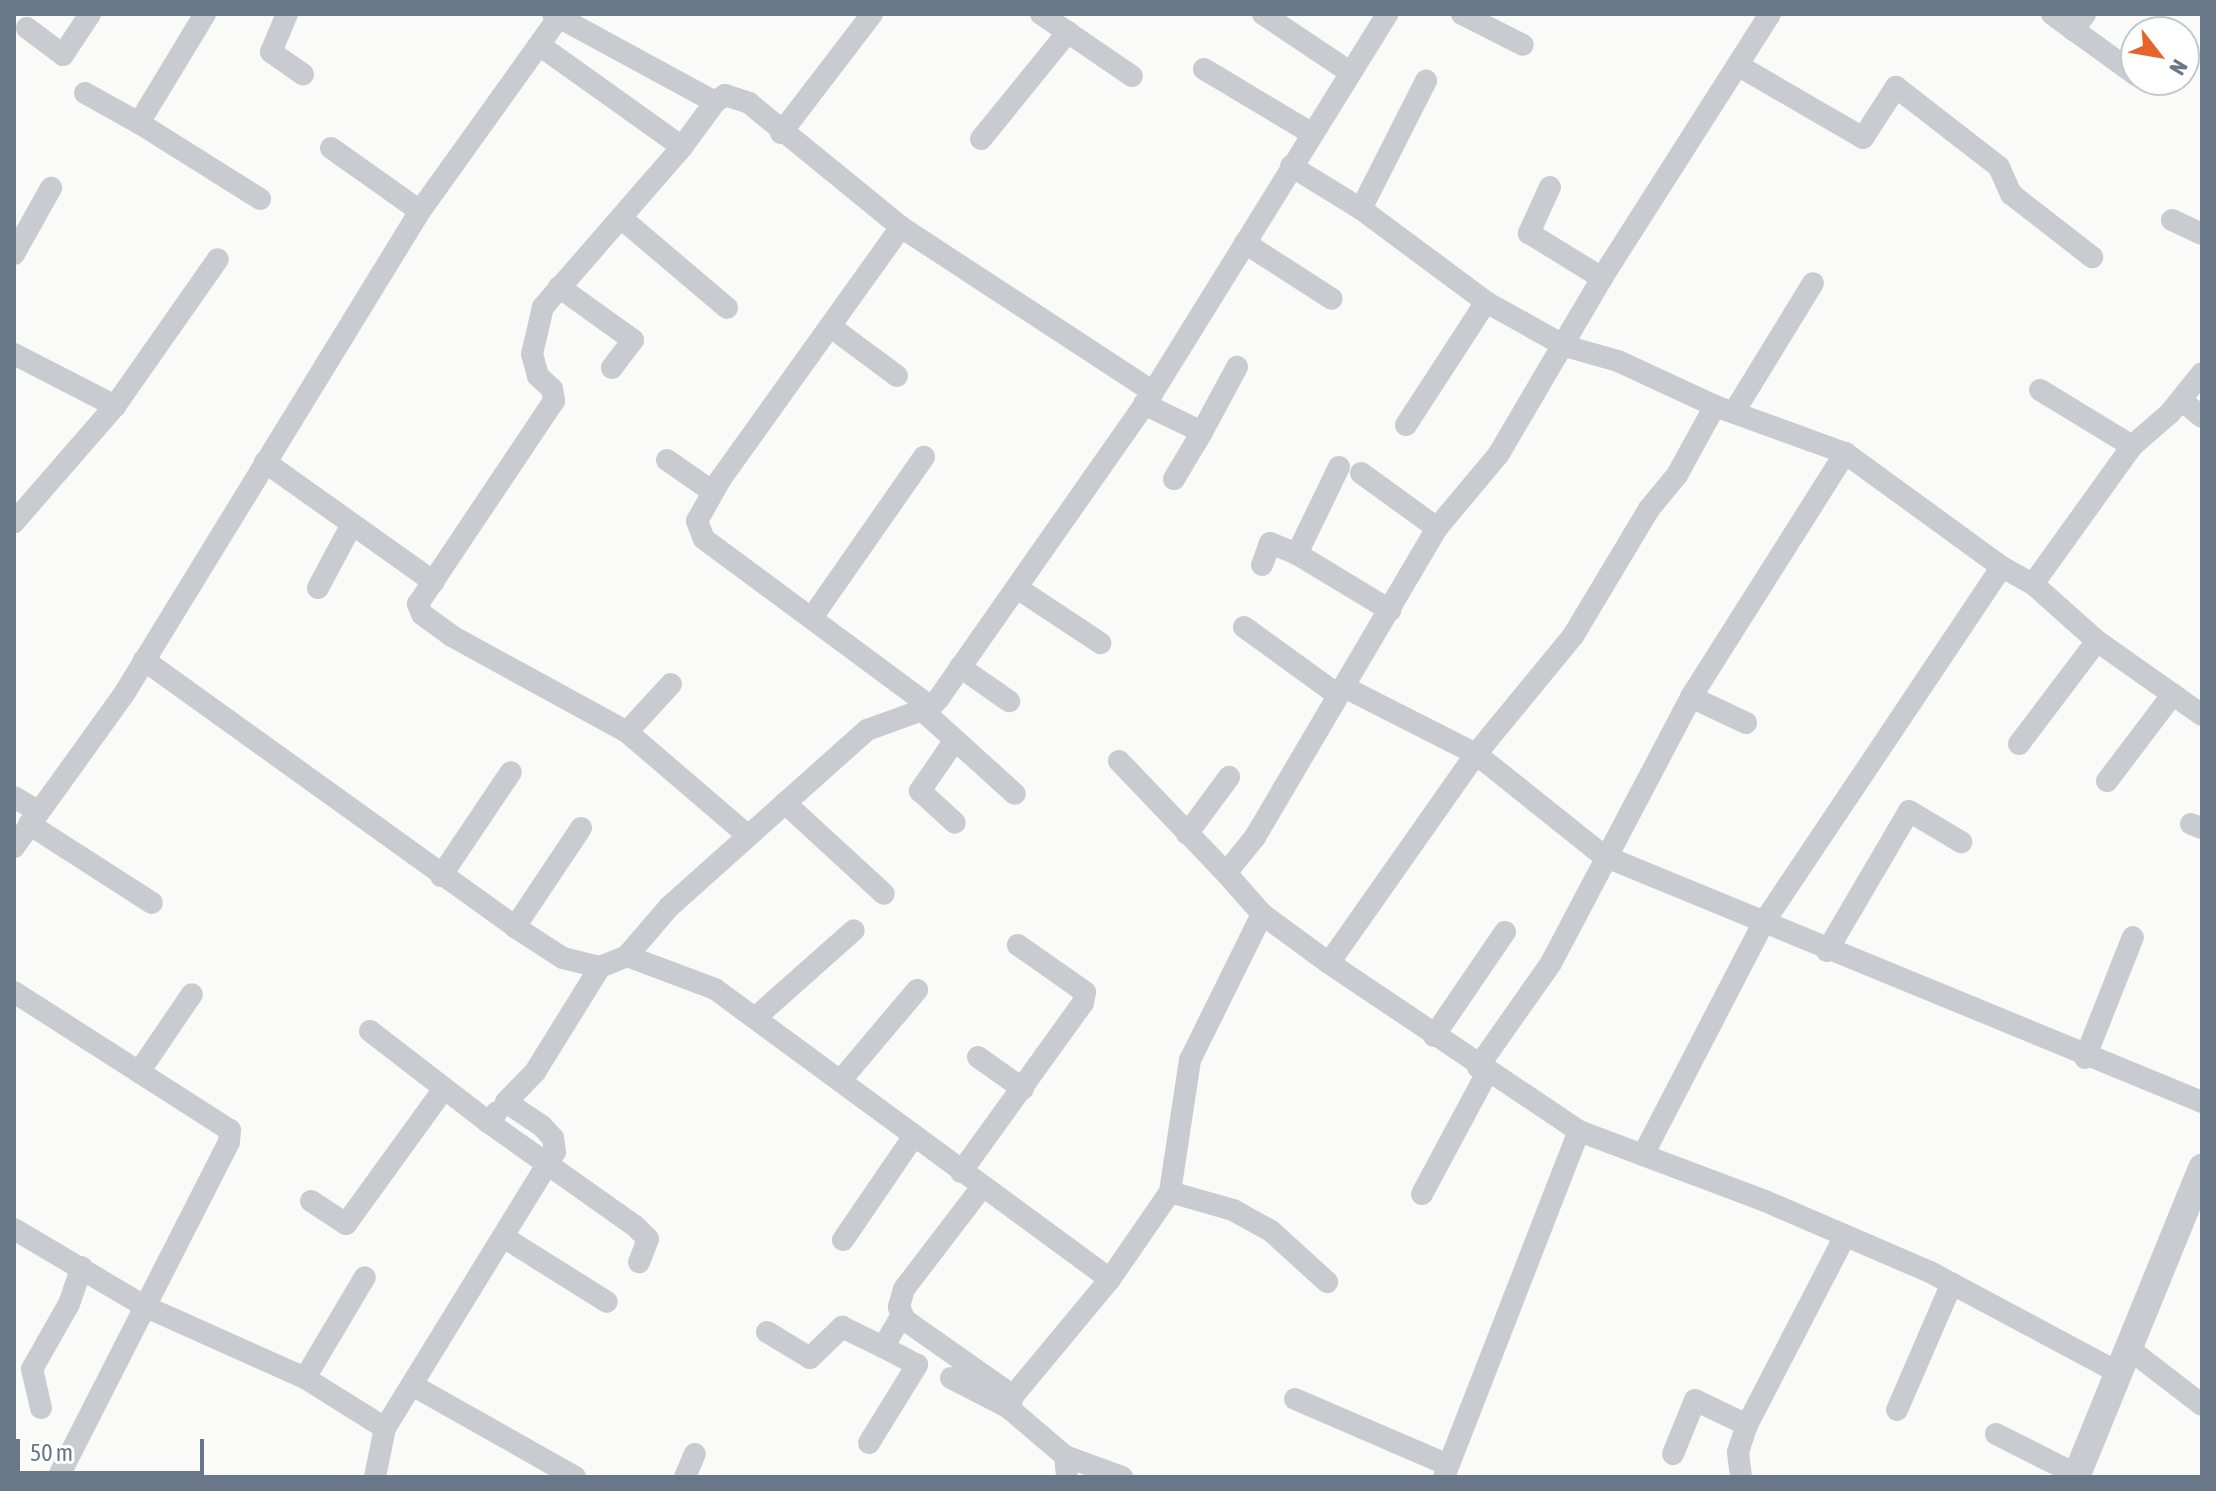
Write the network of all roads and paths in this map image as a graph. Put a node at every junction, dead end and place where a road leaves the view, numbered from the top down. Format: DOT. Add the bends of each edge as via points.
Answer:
graph roads {
  1 [pos="90,14"];
  2 [pos="205,14"];
  3 [pos="287,14"];
  4 [pos="872,14"];
  5 [pos="1041,14"];
  6 [pos="1263,14"];
  7 [pos="1387,14"];
  8 [pos="1462,14"];
  9 [pos="1770,14"];
  10 [pos="2052,14"];
  11 [pos="557,15"];
  12 [pos="2079,22"];
  13 [pos="27,28"];
  14 [pos="1068,32"];
  15 [pos="1523,45"];
  16 [pos="542,47"];
  17 [pos="2120,60"];
  18 [pos="1739,66"];
  19 [pos="1204,69"];
  20 [pos="1348,71"];
  21 [pos="303,74"];
  22 [pos="1132,76"];
  23 [pos="1426,81"];
  24 [pos="85,93"];
  25 [pos="715,102"];
  26 [pos="139,123"];
  27 [pos="781,133"];
  28 [pos="1311,133"];
  29 [pos="981,139"];
  30 [pos="682,147"];
  31 [pos="331,148"];
  32 [pos="1291,166"];
  33 [pos="1550,187"];
  34 [pos="51,188"];
  35 [pos="260,199"];
  36 [pos="1361,209"];
  37 [pos="420,211"];
  38 [pos="621,218"];
  39 [pos="2172,220"];
  40 [pos="901,227"];
  41 [pos="2202,234"];
  42 [pos="1245,243"];
  43 [pos="14,254"];
  44 [pos="2092,257"];
  45 [pos="218,259"];
  46 [pos="1602,278"];
  47 [pos="1813,283"];
  48 [pos="559,287"];
  49 [pos="1332,299"];
  50 [pos="1486,302"];
  51 [pos="727,308"];
  52 [pos="831,327"];
  53 [pos="1565,346"];
  54 [pos="14,354"];
  55 [pos="1237,367"];
  56 [pos="612,368"];
  57 [pos="2202,373"];
  58 [pos="897,376"];
  59 [pos="2040,390"];
  60 [pos="1149,398"];
  61 [pos="2181,400"];
  62 [pos="115,406"];
  63 [pos="1724,409"];
  64 [pos="2202,417"];
  65 [pos="1406,425"];
  66 [pos="1202,432"];
  67 [pos="2132,446"];
  68 [pos="1845,453"];
  69 [pos="924,457"];
  70 [pos="667,460"];
  71 [pos="265,462"];
  72 [pos="1174,479"];
  73 [pos="713,492"];
  74 [pos="14,522"];
  75 [pos="352,524"];
  76 [pos="1437,528"];
  77 [pos="1297,554"];
  78 [pos="1262,565"];
  79 [pos="2002,567"];
  80 [pos="434,582"];
  81 [pos="2033,584"];
  82 [pos="318,588"];
  83 [pos="1017,588"];
  84 [pos="1390,610"];
  85 [pos="813,616"];
  86 [pos="1244,627"];
  87 [pos="2097,641"];
  88 [pos="1100,643"];
  89 [pos="144,660"];
  90 [pos="960,667"];
  91 [pos="671,684"];
  92 [pos="1341,691"];
  93 [pos="2173,694"];
  94 [pos="1691,697"];
  95 [pos="1009,701"];
  96 [pos="927,708"];
  97 [pos="2202,715"];
  98 [pos="1746,723"];
  99 [pos="627,732"];
  100 [pos="955,740"];
  101 [pos="2019,744"];
  102 [pos="1476,754"];
  103 [pos="1119,761"];
  104 [pos="511,772"];
  105 [pos="1229,777"];
  106 [pos="2107,781"];
  107 [pos="1015,794"];
  108 [pos="14,797"];
  109 [pos="785,803"];
  110 [pos="33,817"];
  111 [pos="955,823"];
  112 [pos="581,828"];
  113 [pos="746,834"];
  114 [pos="1187,834"];
  115 [pos="1961,842"];
  116 [pos="14,847"];
  117 [pos="1604,856"];
  118 [pos="1226,873"];
  119 [pos="441,876"];
  120 [pos="884,894"];
  121 [pos="152,903"];
  122 [pos="1262,914"];
  123 [pos="1764,922"];
  124 [pos="515,927"];
  125 [pos="854,930"];
  126 [pos="1505,932"];
  127 [pos="2133,937"];
  128 [pos="1018,945"];
  129 [pos="1827,951"];
  130 [pos="627,956"];
  131 [pos="1329,963"];
  132 [pos="600,967"];
  133 [pos="917,990"];
  134 [pos="14,992"];
  135 [pos="192,994"];
  136 [pos="755,1018"];
  137 [pos="370,1031"];
  138 [pos="1434,1036"];
  139 [pos="978,1057"];
  140 [pos="2085,1058"];
  141 [pos="1483,1070"];
  142 [pos="139,1072"];
  143 [pos="841,1080"];
  144 [pos="1023,1089"];
  145 [pos="443,1090"];
  146 [pos="506,1102"];
  147 [pos="2202,1102"];
  148 [pos="488,1122"];
  149 [pos="1579,1131"];
  150 [pos="914,1136"];
  151 [pos="1643,1155"];
  152 [pos="549,1163"];
  153 [pos="2202,1168"];
  154 [pos="961,1172"];
  155 [pos="982,1187"];
  156 [pos="1170,1192"];
  157 [pos="1422,1194"];
  158 [pos="311,1201"];
  159 [pos="14,1229"];
  160 [pos="1845,1236"];
  161 [pos="505,1238"];
  162 [pos="843,1240"];
  163 [pos="639,1262"];
  164 [pos="82,1267"];
  165 [pos="365,1277"];
  166 [pos="1110,1279"];
  167 [pos="1327,1282"];
  168 [pos="1952,1283"];
  169 [pos="607,1302"];
  170 [pos="144,1306"];
  171 [pos="902,1315"];
  172 [pos="767,1332"];
  173 [pos="883,1347"];
  174 [pos="2122,1360"];
  175 [pos="305,1378"];
  176 [pos="951,1378"];
  177 [pos="412,1385"];
  178 [pos="1295,1399"];
  179 [pos="1012,1403"];
  180 [pos="2202,1405"];
  181 [pos="41,1408"];
  182 [pos="1897,1410"];
  183 [pos="1747,1425"];
  184 [pos="385,1428"];
  185 [pos="1996,1434"];
  186 [pos="869,1443"];
  187 [pos="695,1454"];
  188 [pos="1673,1454"];
  189 [pos="1066,1467"];
  190 [pos="1446,1471"];
  191 [pos="2076,1476"];
  192 [pos="58,1477"];
  193 [pos="375,1477"];
  194 [pos="575,1477"];
  195 [pos="685,1477"];
  196 [pos="1122,1477"];
  197 [pos="1741,1477"];
  1 -- 13 [label="street" via="63,55"];
  2 -- 26 [label="street"];
  3 -- 21 [label="street" via="271,52"];
  4 -- 27 [label="street"];
  5 -- 14 [label="street"];
  6 -- 20 [label="street"];
  7 -- 20 [label="street"];
  8 -- 15 [label="street"];
  9 -- 18 [label="street"];
  10 -- 12 [label="street"];
  11 -- 16 [label="street"];
  11 -- 25 [label="street"];
  12 -- 17 [label="street"];
  14 -- 22 [label="street"];
  14 -- 29 [label="street"];
  16 -- 30 [label="street"];
  16 -- 37 [label="street"];
  18 -- 44 [label="street" via="1863,138 1896,87 1999,167 2011,194"];
  18 -- 46 [label="street"];
  19 -- 28 [label="street"];
  20 -- 28 [label="street"];
  23 -- 36 [label="street"];
  24 -- 26 [label="street"];
  25 -- 27 [label="street" via="725,95 735,97"];
  25 -- 30 [label="street"];
  26 -- 35 [label="street"];
  27 -- 40 [label="street"];
  28 -- 32 [label="street"];
  30 -- 38 [label="street"];
  31 -- 37 [label="street"];
  32 -- 36 [label="street"];
  32 -- 42 [label="street"];
  33 -- 46 [label="street" via="1529,233"];
  34 -- 43 [label="street"];
  36 -- 50 [label="street"];
  37 -- 71 [label="street"];
  38 -- 48 [label="street"];
  38 -- 51 [label="street"];
  39 -- 41 [label="street"];
  40 -- 52 [label="street"];
  40 -- 60 [label="street"];
  42 -- 49 [label="street"];
  42 -- 60 [label="street"];
  45 -- 62 [label="street"];
  46 -- 53 [label="street"];
  47 -- 63 [label="street"];
  48 -- 56 [label="street" via="633,340"];
  48 -- 80 [label="street" via="543,307 532,354 554,401"];
  50 -- 53 [label="street"];
  50 -- 65 [label="street"];
  52 -- 58 [label="street"];
  52 -- 73 [label="street"];
  53 -- 63 [label="street" via="1618,361"];
  53 -- 76 [label="street" via="1498,455"];
  54 -- 62 [label="street"];
  55 -- 66 [label="street"];
  57 -- 61 [label="street"];
  59 -- 67 [label="street"];
  60 -- 66 [label="street"];
  60 -- 83 [label="street"];
  61 -- 64 [label="street"];
  61 -- 67 [label="street"];
  62 -- 74 [label="street"];
  63 -- 68 [label="street"];
  63 -- 102 [label="street" via="1649,509 1573,636"];
  66 -- 72 [label="street"];
  67 -- 81 [label="street"];
  68 -- 79 [label="street"];
  68 -- 94 [label="street"];
  69 -- 85 [label="street"];
  70 -- 73 [label="street"];
  71 -- 75 [label="street"];
  71 -- 89 [label="street"];
  73 -- 85 [label="street" via="697,521 704,539"];
  75 -- 80 [label="street"];
  75 -- 82 [label="street"];
  76 -- 77 [label="street" via="1350,470"];
  76 -- 84 [label="street"];
  77 -- 78 [label="street" via="1270,543"];
  77 -- 84 [label="street"];
  79 -- 81 [label="street"];
  79 -- 123 [label="street"];
  80 -- 99 [label="street" via="418,604 422,614"];
  81 -- 87 [label="street"];
  83 -- 88 [label="street"];
  83 -- 90 [label="street"];
  84 -- 92 [label="street"];
  85 -- 96 [label="street"];
  86 -- 92 [label="street"];
  87 -- 93 [label="street"];
  87 -- 101 [label="street"];
  89 -- 110 [label="street"];
  89 -- 119 [label="street"];
  90 -- 95 [label="street"];
  90 -- 96 [label="street"];
  91 -- 99 [label="street"];
  92 -- 102 [label="street"];
  92 -- 118 [label="street" via="1255,837"];
  93 -- 97 [label="street"];
  93 -- 106 [label="street"];
  94 -- 98 [label="street"];
  94 -- 117 [label="street"];
  96 -- 100 [label="street"];
  96 -- 109 [label="street" via="867,730"];
  99 -- 113 [label="street"];
  100 -- 107 [label="street"];
  100 -- 111 [label="street" via="920,791"];
  102 -- 117 [label="street"];
  102 -- 131 [label="street"];
  103 -- 114 [label="street"];
  104 -- 119 [label="street"];
  105 -- 114 [label="street"];
  108 -- 110 [label="street"];
  109 -- 113 [label="street"];
  109 -- 120 [label="street"];
  110 -- 116 [label="street"];
  110 -- 121 [label="street"];
  112 -- 124 [label="street"];
  113 -- 130 [label="street" via="669,907"];
  114 -- 118 [label="street"];
  115 -- 129 [label="street" via="1909,811"];
  117 -- 123 [label="street"];
  117 -- 141 [label="street" via="1551,963"];
  118 -- 122 [label="street"];
  119 -- 124 [label="street"];
  122 -- 131 [label="street"];
  122 -- 156 [label="street" via="1190,1060"];
  123 -- 129 [label="street"];
  123 -- 151 [label="street"];
  124 -- 132 [label="street" via="563,958"];
  125 -- 136 [label="street"];
  126 -- 138 [label="street"];
  127 -- 140 [label="street"];
  128 -- 144 [label="street" via="1085,992 1083,1003"];
  129 -- 140 [label="street"];
  130 -- 132 [label="street"];
  130 -- 136 [label="street" via="715,989"];
  131 -- 138 [label="street"];
  132 -- 146 [label="street" via="535,1072"];
  133 -- 143 [label="street"];
  134 -- 142 [label="street"];
  135 -- 142 [label="street"];
  136 -- 143 [label="street"];
  137 -- 145 [label="street"];
  138 -- 141 [label="street"];
  139 -- 144 [label="street"];
  140 -- 147 [label="street"];
  141 -- 149 [label="street"];
  141 -- 157 [label="street"];
  142 -- 170 [label="street" via="230,1130 229,1142"];
  143 -- 150 [label="street"];
  144 -- 154 [label="street"];
  145 -- 148 [label="street"];
  145 -- 158 [label="street" via="346,1224"];
  146 -- 148 [label="street"];
  146 -- 152 [label="street" via="553,1138 555,1152"];
  148 -- 152 [label="street"];
  149 -- 151 [label="street"];
  149 -- 190 [label="street"];
  150 -- 154 [label="street"];
  150 -- 162 [label="street"];
  151 -- 160 [label="street"];
  152 -- 161 [label="street"];
  152 -- 163 [label="street" via="648,1239"];
  153 -- 174 [label="street"];
  154 -- 155 [label="street"];
  155 -- 166 [label="street"];
  155 -- 171 [label="street" via="904,1289"];
  156 -- 166 [label="street"];
  156 -- 167 [label="street" via="1233,1210 1271,1231"];
  159 -- 164 [label="street"];
  160 -- 168 [label="street"];
  160 -- 183 [label="street"];
  161 -- 169 [label="street"];
  161 -- 177 [label="street"];
  164 -- 170 [label="street"];
  164 -- 181 [label="street" via="64,1316 32,1369"];
  165 -- 175 [label="street"];
  166 -- 179 [label="street"];
  168 -- 174 [label="street"];
  168 -- 182 [label="street"];
  170 -- 175 [label="street"];
  170 -- 192 [label="street"];
  171 -- 173 [label="street"];
  171 -- 179 [label="street"];
  172 -- 173 [label="street" via="810,1358 842,1327"];
  173 -- 186 [label="street" via="917,1365"];
  174 -- 180 [label="street"];
  174 -- 191 [label="street"];
  175 -- 184 [label="street"];
  176 -- 179 [label="street"];
  177 -- 184 [label="street"];
  177 -- 194 [label="street"];
  178 -- 190 [label="street"];
  179 -- 189 [label="street"];
  183 -- 188 [label="street" via="1695,1400"];
  183 -- 197 [label="street" via="1738,1452"];
  184 -- 193 [label="street"];
  185 -- 191 [label="street"];
  187 -- 195 [label="street"];
  189 -- 196 [label="street"];
}
